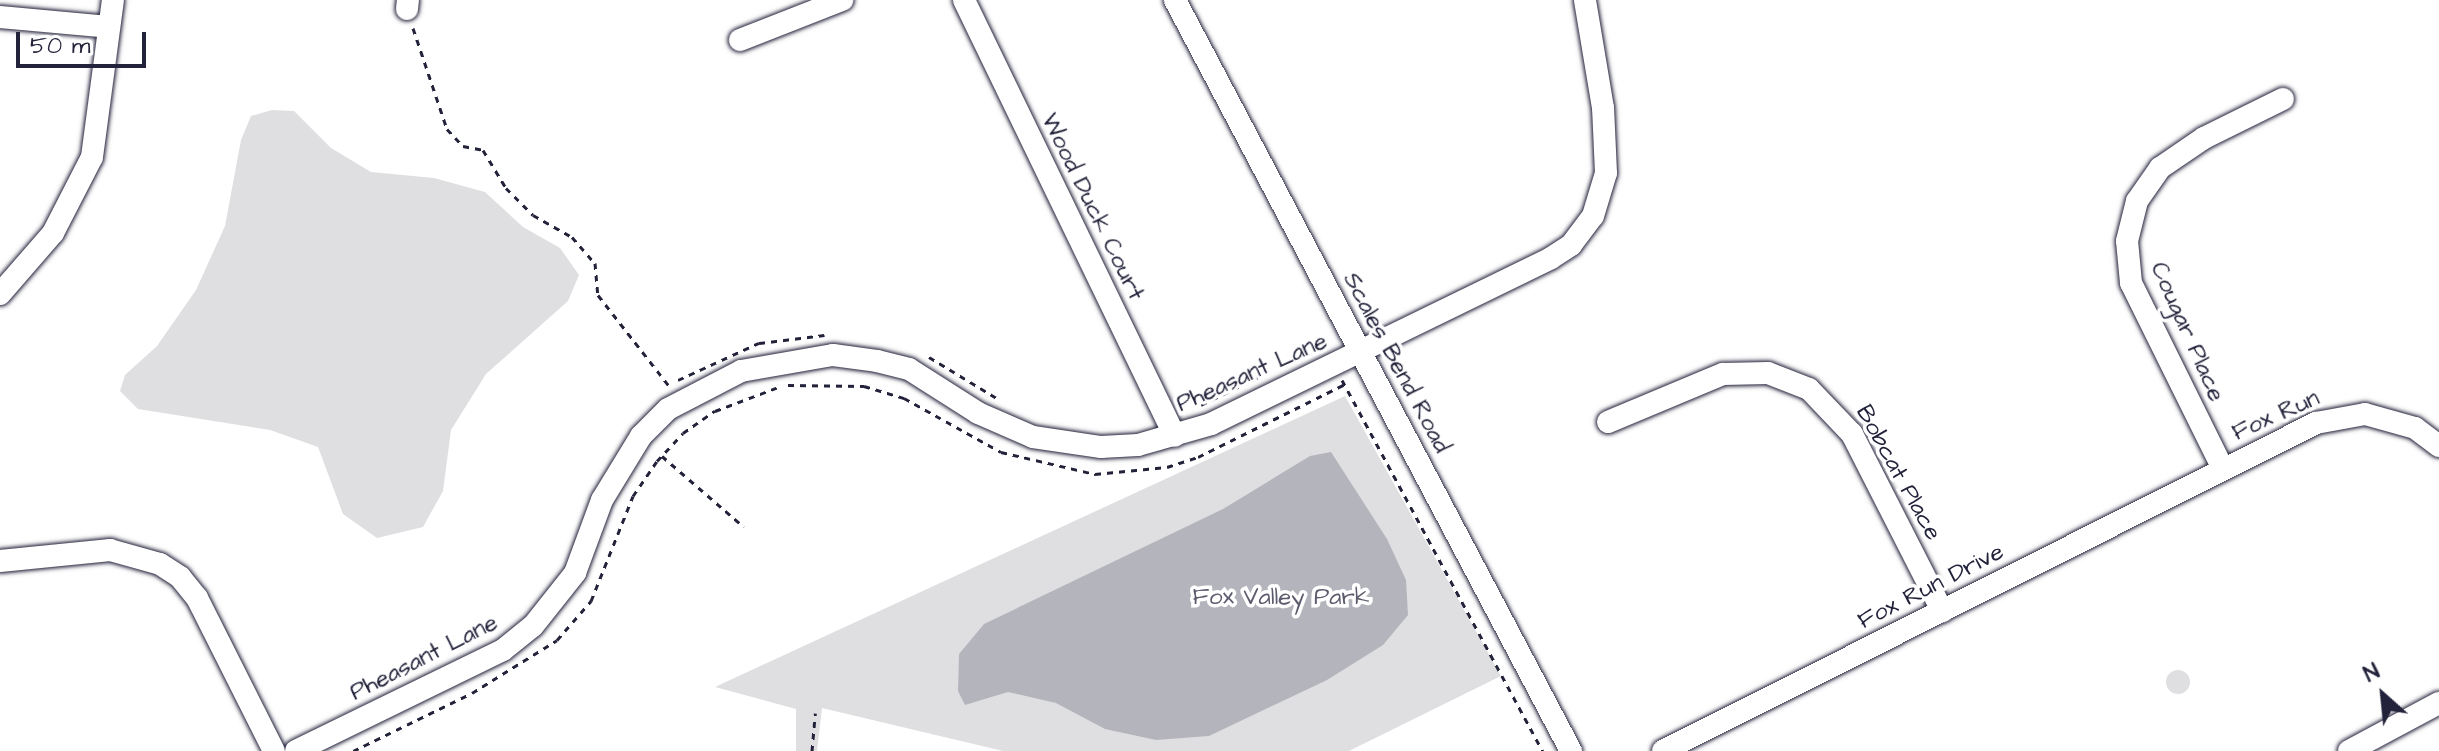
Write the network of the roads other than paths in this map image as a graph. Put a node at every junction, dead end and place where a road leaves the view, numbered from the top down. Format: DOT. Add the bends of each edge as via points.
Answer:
graph roads {
  1 [pos="113,0"];
  2 [pos="842,0"];
  3 [pos="964,0"];
  4 [pos="1175,0"];
  5 [pos="1585,0"];
  6 [pos="0,17"];
  7 [pos="109,27"];
  8 [pos="740,40"];
  9 [pos="2283,99"];
  10 [pos="0,294"];
  11 [pos="1362,354"];
  12 [pos="1608,422"];
  13 [pos="1170,427"];
  14 [pos="2439,446"];
  15 [pos="2223,469"];
  16 [pos="0,561"];
  17 [pos="1942,611"];
  18 [pos="2439,703"];
  19 [pos="274,751"];
  20 [pos="296,751"];
  21 [pos="1571,751"];
  22 [pos="1663,751"];
  23 [pos="2349,751"];
  1 -- 7 [label="street"];
  2 -- 8 [label="street"];
  3 -- 13 [label="street, Wood Duck Court"];
  4 -- 11 [label="street, Scales Bend Road"];
  5 -- 11 [label="street, Pheasant Lane" via="1607,144 1606,173 1593,216 1577,239 1551,258"];
  6 -- 7 [label="street"];
  7 -- 10 [label="street" via="92,157 53,233"];
  9 -- 15 [label="street, Cougar Place" via="2204,138 2160,168 2137,201 2127,241 2136,294"];
  11 -- 13 [label="street, Pheasant Lane"];
  11 -- 21 [label="street, Scales Bend Road"];
  12 -- 17 [label="street, Bobcat Place" via="1723,374 1768,373 1809,389 1852,434"];
  13 -- 20 [label="street, Pheasant Lane" via="1101,447 1033,437 978,413 909,369 877,361 833,355 741,371 668,409 641,436 602,500 575,573 533,626 503,650"];
  14 -- 15 [label="street, Fox Run" via="2391,419 2340,416"];
  15 -- 17 [label="street, Fox Run Drive"];
  16 -- 19 [label="street" via="110,550 160,564 180,577 197,598"];
  17 -- 22 [label="street, Fox Run Drive"];
  18 -- 23 [label="street"];
}
